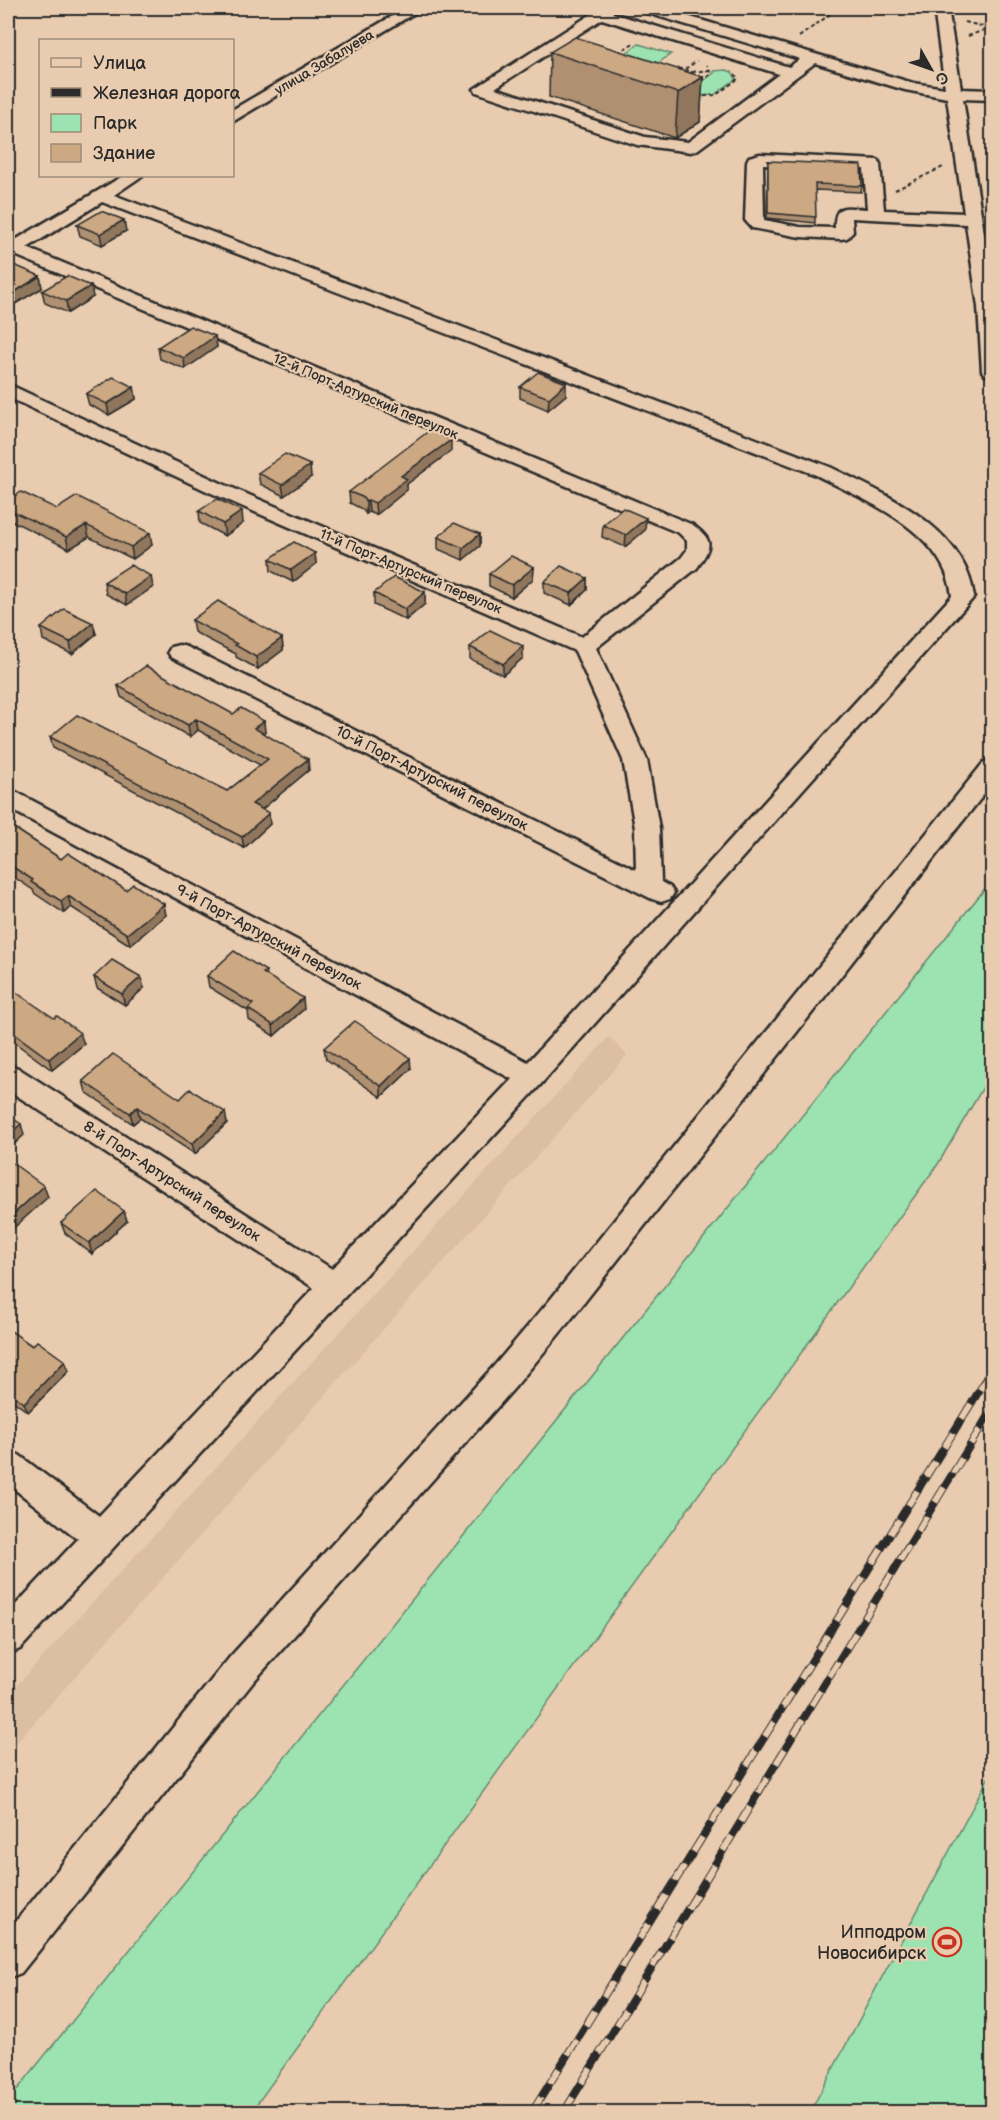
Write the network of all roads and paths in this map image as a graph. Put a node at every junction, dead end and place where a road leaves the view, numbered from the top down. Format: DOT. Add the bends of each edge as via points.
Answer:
graph roads {
  1 [pos="416,8"];
  2 [pos="646,8"];
  3 [pos="795,8"];
  4 [pos="823,8"];
  5 [pos="979,8"];
  6 [pos="829,9"];
  7 [pos="605,11"];
  8 [pos="942,11"];
  9 [pos="964,13"];
  10 [pos="965,22"];
  11 [pos="987,29"];
  12 [pos="993,29"];
  13 [pos="968,36"];
  14 [pos="638,42"];
  15 [pos="783,48"];
  16 [pos="619,52"];
  17 [pos="630,56"];
  18 [pos="813,57"];
  19 [pos="611,58"];
  20 [pos="688,58"];
  21 [pos="698,61"];
  22 [pos="665,68"];
  23 [pos="685,69"];
  24 [pos="674,70"];
  25 [pos="710,70"];
  26 [pos="718,70"];
  27 [pos="734,71"];
  28 [pos="692,72"];
  29 [pos="670,73"];
  30 [pos="791,73"];
  31 [pos="660,74"];
  32 [pos="684,78"];
  33 [pos="687,83"];
  34 [pos="697,84"];
  35 [pos="954,94"];
  36 [pos="694,95"];
  37 [pos="993,95"];
  38 [pos="234,116"];
  39 [pos="945,165"];
  40 [pos="132,177"];
  41 [pos="100,196"];
  42 [pos="876,208"];
  43 [pos="973,219"];
  44 [pos="9,248"];
  45 [pos="993,371"];
  46 [pos="8,390"];
  47 [pos="584,646"];
  48 [pos="179,652"];
  49 [pos="993,768"];
  50 [pos="8,798"];
  51 [pos="649,887"];
  52 [pos="684,905"];
  53 [pos="8,1076"];
  54 [pos="531,1076"];
  55 [pos="335,1286"];
  56 [pos="8,1465"];
  57 [pos="101,1537"];
  58 [pos="8,1637"];
  59 [pos="8,1960"];
  1 -- 38 [label="street, улица Забалуева"];
  2 -- 15 [label="street"];
  3 -- 6 [label="path"];
  4 -- 6 [label="path"];
  5 -- 9 [label="path"];
  6 -- 8 [label="path"];
  6 -- 15 [label="path" via="827,17"];
  7 -- 30 [label="street"];
  7 -- 30 [label="street" via="483,89 643,142 691,147"];
  8 -- 35 [label="street"];
  10 -- 11 [label="path"];
  11 -- 12 [label="path"];
  11 -- 13 [label="path"];
  14 -- 16 [label="path"];
  15 -- 18 [label="street"];
  16 -- 17 [label="path"];
  16 -- 19 [label="path"];
  18 -- 30 [label="street"];
  18 -- 35 [label="street" via="911,87"];
  20 -- 21 [label="path"];
  21 -- 23 [label="path"];
  21 -- 25 [label="path" via="706,63"];
  22 -- 24 [label="path"];
  23 -- 24 [label="path"];
  23 -- 28 [label="path"];
  24 -- 29 [label="path"];
  25 -- 26 [label="path"];
  25 -- 28 [label="path"];
  25 -- 34 [label="path" via="711,74"];
  27 -- 36 [label="path" via="738,79 716,95"];
  28 -- 32 [label="path"];
  29 -- 31 [label="path"];
  29 -- 32 [label="path"];
  32 -- 33 [label="path"];
  35 -- 37 [label="street"];
  35 -- 43 [label="street"];
  39 -- 42 [label="path" via="928,172"];
  40 -- 41 [label="street"];
  41 -- 44 [label="street"];
  41 -- 52 [label="street" via="823,471 921,528 947,555 961,576 963,597"];
  42 -- 42 [label="street" via="844,213 841,234 758,224 754,220 755,161 872,164"];
  42 -- 43 [label="street"];
  43 -- 45 [label="street"];
  44 -- 47 [label="street, 12-й Порт-Артурский переулок" via="686,529 698,539 698,550 689,563"];
  46 -- 47 [label="street, 11-й Порт-Артурский переулок" via="216,488"];
  47 -- 51 [label="street" via="635,760 647,828"];
  48 -- 51 [label="street, 10-й Порт-Артурский переулок"];
  49 -- 59 [label="street" via="561,1310 242,1669"];
  50 -- 54 [label="street, 9-й Порт-Артурский переулок"];
  51 -- 52 [label="street, 10-й Порт-Артурский переулок"];
  52 -- 54 [label="street"];
  53 -- 55 [label="street, 8-й Порт-Артурский переулок"];
  54 -- 55 [label="street"];
  55 -- 57 [label="street"];
  56 -- 57 [label="street"];
  57 -- 58 [label="street"];
}
